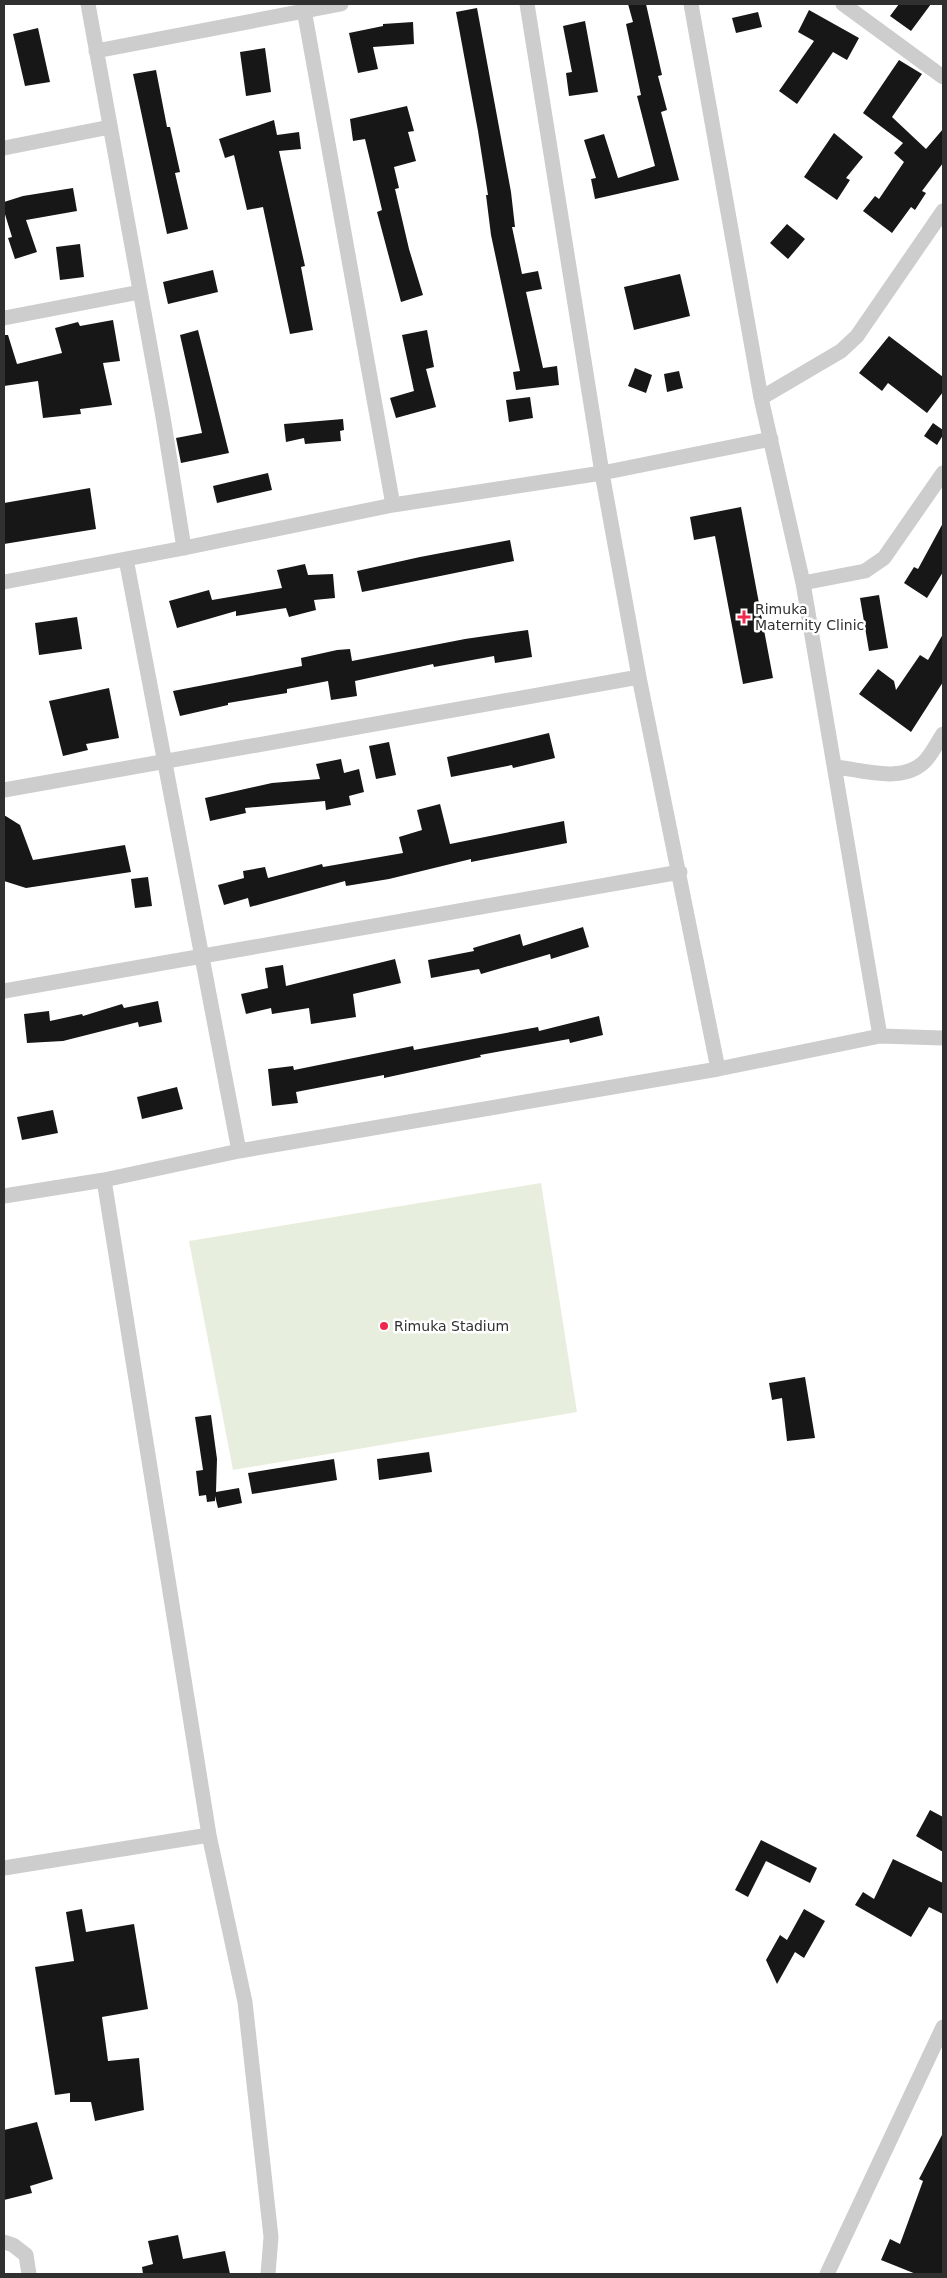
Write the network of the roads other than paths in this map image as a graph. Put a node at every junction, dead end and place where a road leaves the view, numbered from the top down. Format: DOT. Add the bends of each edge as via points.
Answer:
graph roads {
  1 [pos="88,4"];
  2 [pos="341,4"];
  3 [pos="527,4"];
  4 [pos="691,4"];
  5 [pos="843,4"];
  6 [pos="303,7"];
  7 [pos="96,50"];
  8 [pos="943,77"];
  9 [pos="110,127"];
  10 [pos="4,148"];
  11 [pos="943,211"];
  12 [pos="140,292"];
  13 [pos="4,318"];
  14 [pos="761,398"];
  15 [pos="771,439"];
  16 [pos="602,473"];
  17 [pos="943,473"];
  18 [pos="393,505"];
  19 [pos="184,548"];
  20 [pos="126,559"];
  21 [pos="4,582"];
  22 [pos="803,584"];
  23 [pos="639,677"];
  24 [pos="943,734"];
  25 [pos="165,761"];
  26 [pos="836,767"];
  27 [pos="4,790"];
  28 [pos="680,872"];
  29 [pos="202,956"];
  30 [pos="4,991"];
  31 [pos="880,1036"];
  32 [pos="943,1038"];
  33 [pos="718,1069"];
  34 [pos="240,1151"];
  35 [pos="104,1180"];
  36 [pos="4,1196"];
  37 [pos="209,1835"];
  38 [pos="4,1868"];
  39 [pos="943,2027"];
  40 [pos="4,2242"];
  41 [pos="30,2274"];
  42 [pos="268,2274"];
  43 [pos="828,2274"];
  1 -- 7 [label="street"];
  2 -- 6 [label="street"];
  3 -- 16 [label="street"];
  4 -- 14 [label="street"];
  5 -- 8 [label="street"];
  6 -- 7 [label="street"];
  6 -- 18 [label="street"];
  7 -- 9 [label="street"];
  9 -- 10 [label="street"];
  9 -- 12 [label="street"];
  11 -- 14 [label="street" via="857,336 841,351"];
  12 -- 13 [label="street"];
  12 -- 19 [label="street"];
  14 -- 15 [label="street"];
  15 -- 16 [label="street"];
  15 -- 22 [label="street"];
  16 -- 18 [label="street"];
  16 -- 23 [label="street"];
  17 -- 22 [label="street" via="884,558 865,571"];
  18 -- 19 [label="street"];
  19 -- 20 [label="street"];
  20 -- 21 [label="street"];
  20 -- 25 [label="street"];
  22 -- 26 [label="street"];
  23 -- 25 [label="street"];
  23 -- 28 [label="street"];
  24 -- 26 [label="street" via="923,763 908,773"];
  25 -- 27 [label="street"];
  25 -- 29 [label="street"];
  26 -- 31 [label="street"];
  28 -- 29 [label="street"];
  28 -- 33 [label="street"];
  29 -- 30 [label="street"];
  29 -- 34 [label="street"];
  31 -- 32 [label="street"];
  31 -- 33 [label="street"];
  33 -- 34 [label="street"];
  34 -- 35 [label="street"];
  35 -- 36 [label="street"];
  35 -- 37 [label="street"];
  37 -- 38 [label="street"];
  37 -- 42 [label="street" via="245,2002 271,2237"];
  39 -- 43 [label="street"];
  40 -- 41 [label="street" via="14,2245 26,2255"];
}
